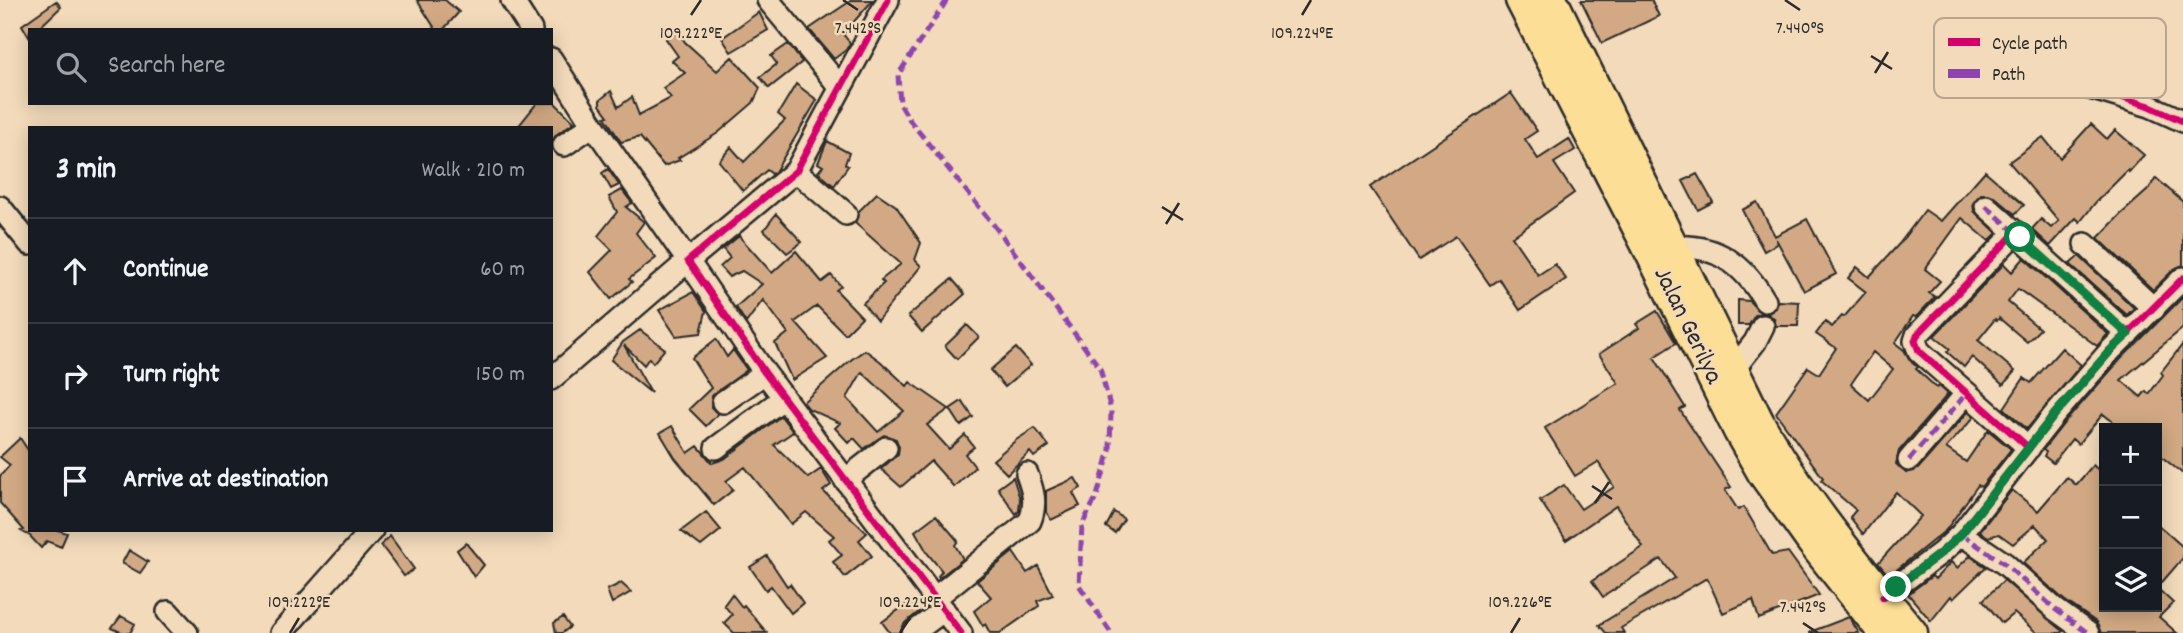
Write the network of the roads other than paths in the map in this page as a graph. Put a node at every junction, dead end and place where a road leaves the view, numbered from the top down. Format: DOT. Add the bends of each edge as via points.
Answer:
graph roads {
  1 [pos="512,0"];
  2 [pos="768,0"];
  3 [pos="888,0"];
  4 [pos="1521,0"];
  5 [pos="1552,0"];
  6 [pos="530,28"];
  7 [pos="553,62"];
  8 [pos="840,87"];
  9 [pos="2123,98"];
  10 [pos="2183,121"];
  11 [pos="593,125"];
  12 [pos="565,145"];
  13 [pos="796,171"];
  14 [pos="1986,206"];
  15 [pos="0,207"];
  16 [pos="846,214"];
  17 [pos="2015,233"];
  18 [pos="28,242"];
  19 [pos="2085,244"];
  20 [pos="1663,251"];
  21 [pos="688,261"];
  22 [pos="2183,278"];
  23 [pos="1765,301"];
  24 [pos="2154,309"];
  25 [pos="1763,326"];
  26 [pos="2128,334"];
  27 [pos="1733,370"];
  28 [pos="765,373"];
  29 [pos="553,377"];
  30 [pos="1966,393"];
  31 [pos="784,398"];
  32 [pos="723,402"];
  33 [pos="2029,447"];
  34 [pos="716,448"];
  35 [pos="886,448"];
  36 [pos="1909,460"];
  37 [pos="1027,474"];
  38 [pos="845,480"];
  39 [pos="370,532"];
  40 [pos="1961,534"];
  41 [pos="1883,597"];
  42 [pos="939,604"];
  43 [pos="168,612"];
  44 [pos="187,633"];
  45 [pos="281,633"];
  46 [pos="913,633"];
  47 [pos="961,633"];
  48 [pos="1884,633"];
  49 [pos="1912,633"];
  50 [pos="2088,633"];
  1 -- 6 [label="street"];
  2 -- 8 [label="street"];
  3 -- 8 [label="street"];
  4 -- 20 [label="highway, Jalan Gerilya"];
  5 -- 20 [label="highway, Jalan Gerilya"];
  7 -- 11 [label="street"];
  8 -- 13 [label="street"];
  9 -- 10 [label="street"];
  11 -- 12 [label="street"];
  11 -- 21 [label="street"];
  13 -- 16 [label="street"];
  13 -- 21 [label="street"];
  14 -- 17 [label="street"];
  15 -- 18 [label="street"];
  17 -- 26 [label="street"];
  17 -- 30 [label="street" via="1915,341 1919,352"];
  19 -- 24 [label="street"];
  20 -- 23 [label="street" via="1688,246 1718,254 1741,267"];
  20 -- 27 [label="highway, Jalan Gerilya"];
  20 -- 48 [label="highway, Jalan Gerilya" via="1739,431 1763,473"];
  21 -- 28 [label="street"];
  21 -- 29 [label="street"];
  22 -- 24 [label="street"];
  24 -- 26 [label="street"];
  25 -- 27 [label="street"];
  26 -- 33 [label="street"];
  27 -- 41 [label="highway, Jalan Gerilya" via="1778,457 1822,523"];
  28 -- 31 [label="street"];
  28 -- 32 [label="street"];
  30 -- 33 [label="street"];
  30 -- 36 [label="street"];
  31 -- 34 [label="street"];
  31 -- 38 [label="street"];
  33 -- 40 [label="street"];
  35 -- 38 [label="street"];
  37 -- 42 [label="street" via="1035,498 1030,521"];
  38 -- 42 [label="street"];
  39 -- 45 [label="street"];
  40 -- 41 [label="street"];
  40 -- 50 [label="street"];
  41 -- 49 [label="highway, Jalan Gerilya"];
  42 -- 46 [label="street"];
  42 -- 47 [label="street"];
  43 -- 44 [label="street"];
}
